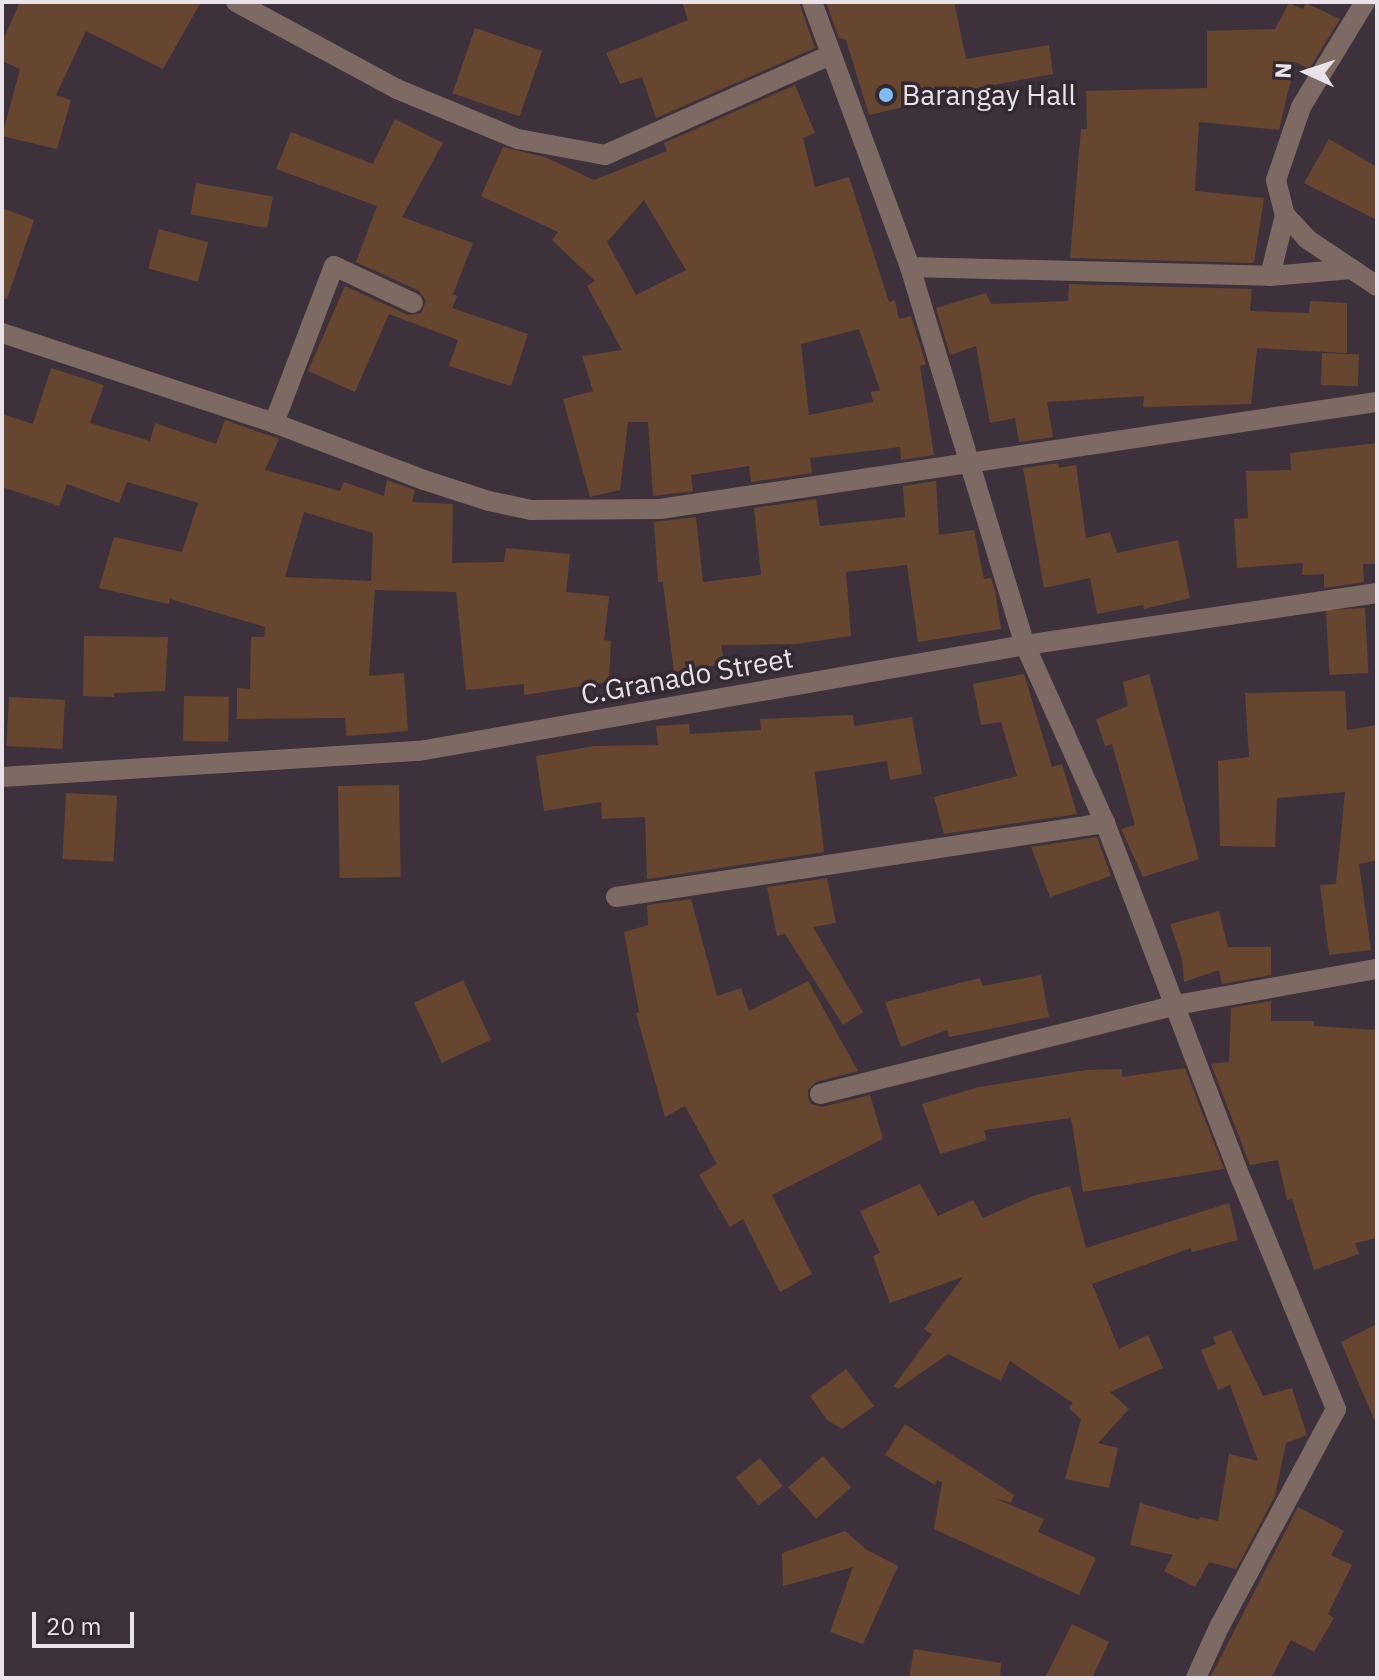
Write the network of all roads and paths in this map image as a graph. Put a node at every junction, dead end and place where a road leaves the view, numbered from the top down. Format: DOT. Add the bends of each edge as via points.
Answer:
graph roads {
  1 [pos="236,2"];
  2 [pos="812,2"];
  3 [pos="1365,2"];
  4 [pos="831,55"];
  5 [pos="1285,215"];
  6 [pos="910,267"];
  7 [pos="1352,269"];
  8 [pos="1270,276"];
  9 [pos="1377,286"];
  10 [pos="413,303"];
  11 [pos="2,333"];
  12 [pos="1377,402"];
  13 [pos="274,423"];
  14 [pos="969,462"];
  15 [pos="1377,593"];
  16 [pos="1025,645"];
  17 [pos="2,777"];
  18 [pos="1105,823"];
  19 [pos="616,897"];
  20 [pos="1377,969"];
  21 [pos="1176,1005"];
  22 [pos="820,1094"];
  23 [pos="1196,1678"];
  1 -- 4 [label="street" via="410,95 518,139 605,155"];
  2 -- 4 [label="street"];
  3 -- 5 [label="street" via="1301,107 1276,180"];
  4 -- 6 [label="street"];
  5 -- 7 [label="street" via="1307,239"];
  5 -- 8 [label="street"];
  6 -- 8 [label="street"];
  6 -- 14 [label="street"];
  7 -- 8 [label="street"];
  7 -- 9 [label="street"];
  10 -- 13 [label="street" via="334,266"];
  11 -- 13 [label="street"];
  12 -- 14 [label="street"];
  13 -- 14 [label="street" via="424,480 531,510 660,509"];
  14 -- 16 [label="street"];
  15 -- 16 [label="street, C.Granado Street"];
  16 -- 17 [label="street, C.Granado Street" via="419,751"];
  16 -- 18 [label="street"];
  18 -- 19 [label="street"];
  18 -- 21 [label="street"];
  20 -- 21 [label="street"];
  21 -- 22 [label="street"];
  21 -- 23 [label="street" via="1336,1409"];
}
